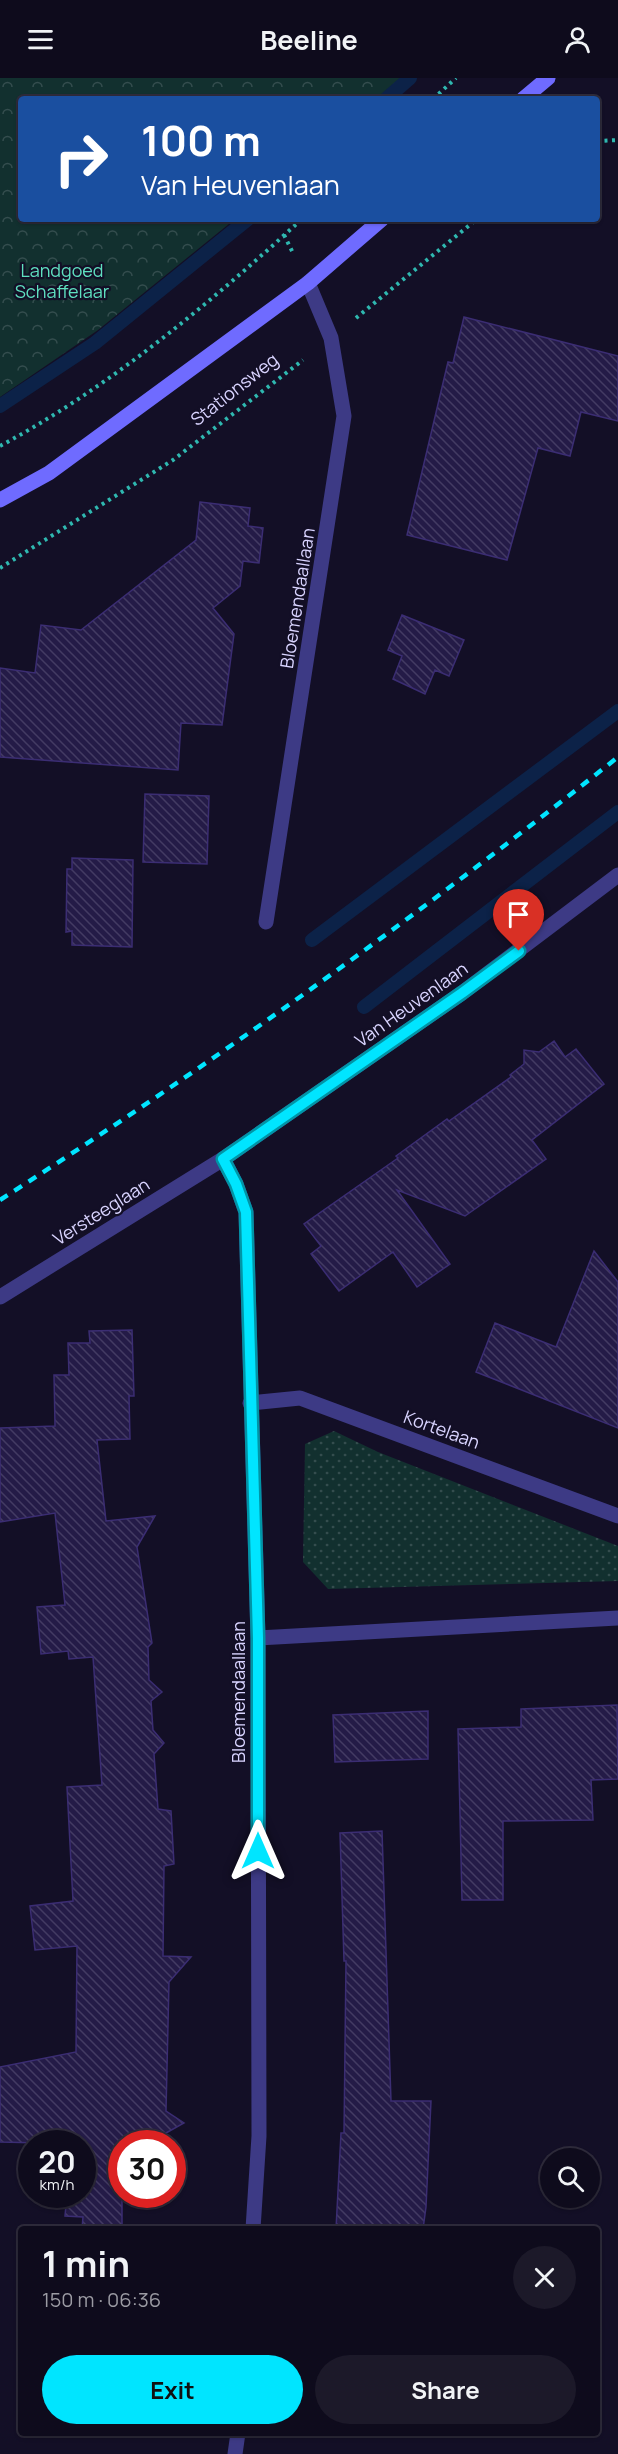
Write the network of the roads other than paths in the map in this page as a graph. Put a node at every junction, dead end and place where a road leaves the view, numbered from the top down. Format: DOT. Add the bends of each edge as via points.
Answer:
graph roads {
  1 [pos="548,78"];
  2 [pos="527,96"];
  3 [pos="379,222"];
  4 [pos="308,283"];
  5 [pos="0,500"];
  6 [pos="618,876"];
  7 [pos="266,922"];
  8 [pos="223,1159"];
  9 [pos="0,1297"];
  10 [pos="250,1403"];
  11 [pos="618,1516"];
  12 [pos="618,1618"];
  13 [pos="258,1638"];
  14 [pos="253,2226"];
  15 [pos="238,2436"];
  16 [pos="235,2454"];
  1 -- 2 [label="main road"];
  3 -- 4 [label="main road"];
  4 -- 5 [label="main road" via="49,473"];
  4 -- 7 [label="street, Bloemendaallaan" via="331,338 345,416"];
  6 -- 8 [label="street, Van Heuvenlaan" via="462,993"];
  8 -- 9 [label="street, Versteeglaan"];
  8 -- 10 [label="street, Bloemendaallaan" via="246,1212"];
  10 -- 11 [label="street, Kortelaan" via="300,1398"];
  10 -- 13 [label="street, Bloemendaallaan"];
  12 -- 13 [label="street"];
  13 -- 14 [label="street, Bloemendaallaan" via="259,2136"];
  15 -- 16 [label="street"];
}
